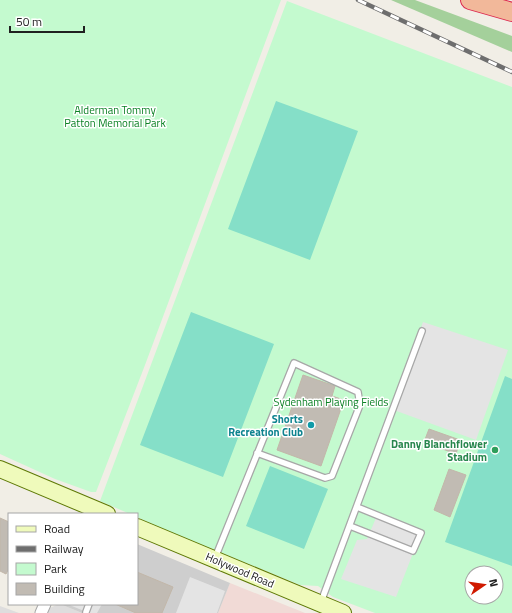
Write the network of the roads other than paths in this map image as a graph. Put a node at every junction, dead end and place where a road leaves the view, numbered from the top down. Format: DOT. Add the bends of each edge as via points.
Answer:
graph roads {
  1 [pos="470,0"];
  2 [pos="509,12"];
  3 [pos="422,331"];
  4 [pos="257,453"];
  5 [pos="0,469"];
  6 [pos="357,507"];
  7 [pos="83,509"];
  8 [pos="102,513"];
  9 [pos="350,526"];
  10 [pos="138,527"];
  11 [pos="214,560"];
  12 [pos="320,603"];
  13 [pos="89,605"];
  14 [pos="86,612"];
  15 [pos="343,613"];
  1 -- 2 [label="highway"];
  3 -- 6 [label="lane"];
  4 -- 4 [label="lane" via="325,478 332,476 360,405 358,392 294,363"];
  4 -- 11 [label="lane"];
  5 -- 7 [label="main road"];
  6 -- 9 [label="lane"];
  6 -- 9 [label="lane" via="421,533 413,550"];
  7 -- 8 [label="main road"];
  9 -- 12 [label="lane"];
  10 -- 11 [label="main road, Holywood Road"];
  11 -- 12 [label="main road, Holywood Road"];
  12 -- 15 [label="main road, Holywood Road"];
  13 -- 14 [label="lane"];
}
